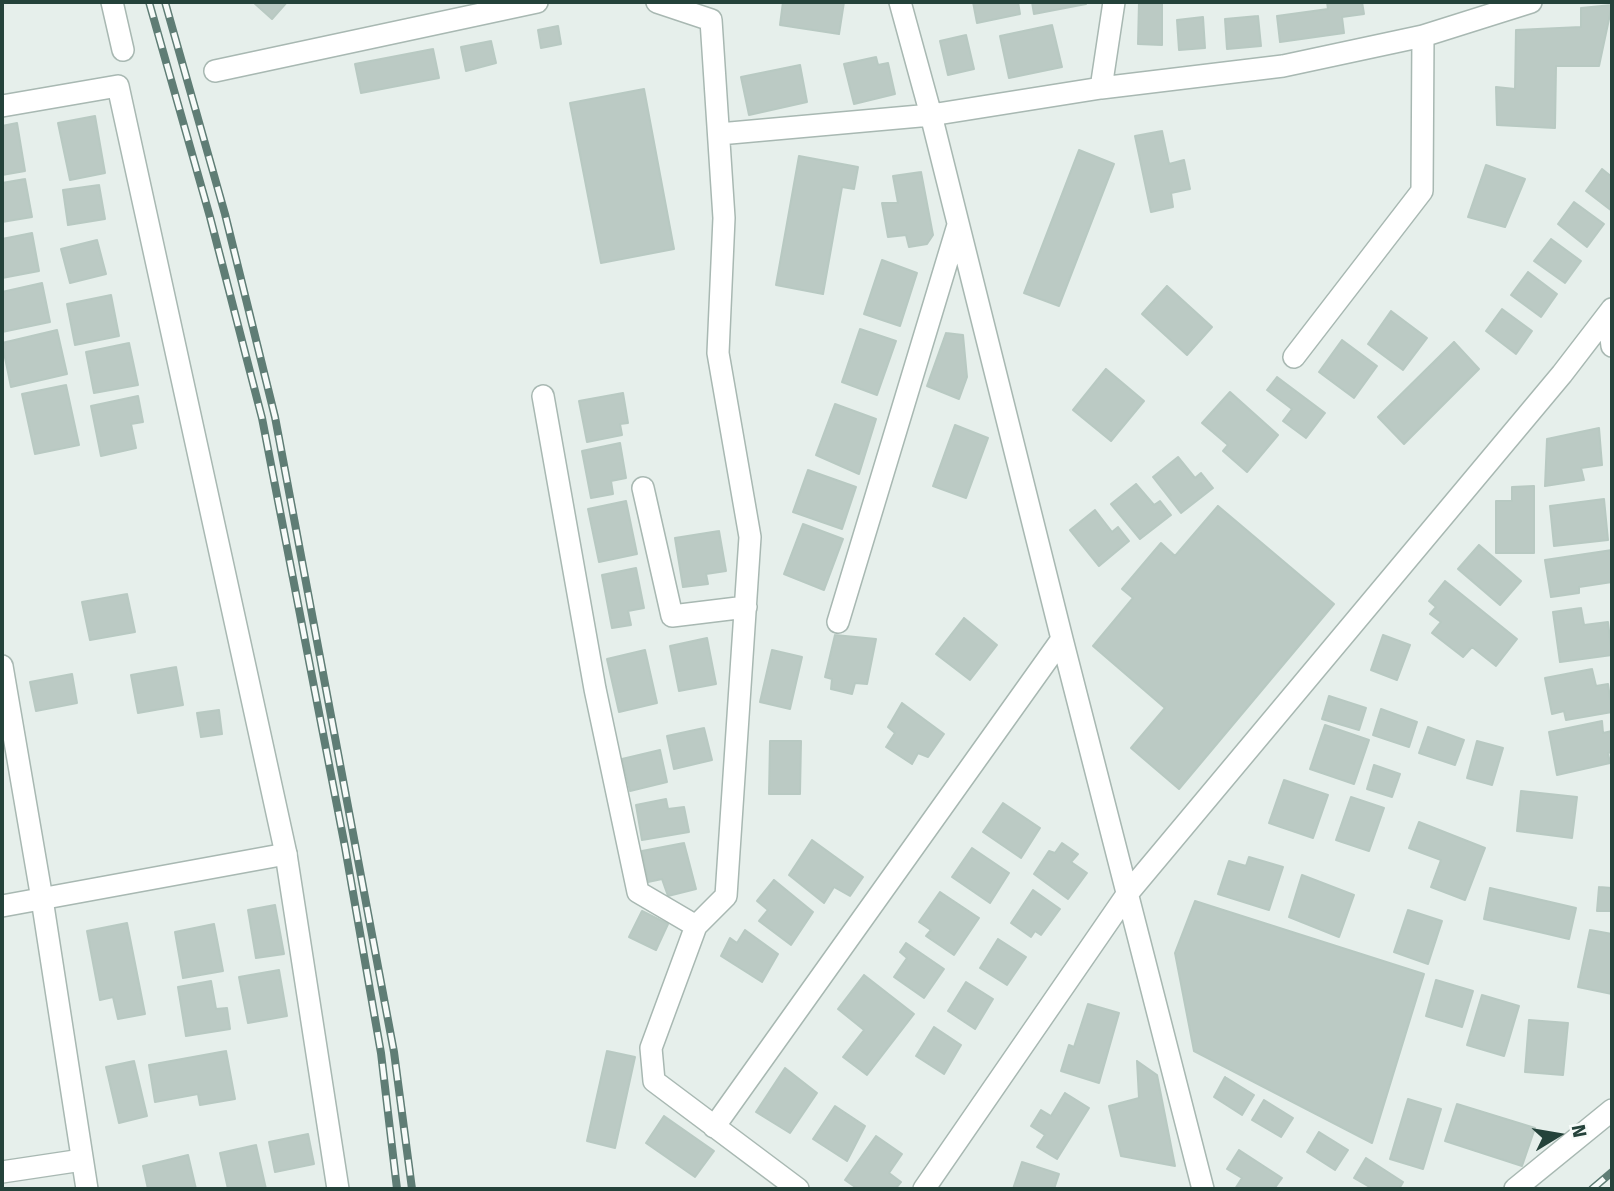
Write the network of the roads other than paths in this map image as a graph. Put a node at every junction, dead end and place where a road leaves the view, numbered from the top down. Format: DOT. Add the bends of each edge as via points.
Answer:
graph roads {
  1 [pos="112,2"];
  2 [pos="537,2"];
  3 [pos="657,2"];
  4 [pos="900,2"];
  5 [pos="1114,2"];
  6 [pos="1531,2"];
  7 [pos="1423,36"];
  8 [pos="123,50"];
  9 [pos="215,71"];
  10 [pos="1101,88"];
  11 [pos="2,106"];
  12 [pos="931,115"];
  13 [pos="719,134"];
  14 [pos="958,223"];
  15 [pos="1610,312"];
  16 [pos="1612,346"];
  17 [pos="1294,358"];
  18 [pos="543,396"];
  19 [pos="643,488"];
  20 [pos="746,607"];
  21 [pos="838,622"];
  22 [pos="1062,639"];
  23 [pos="2,666"];
  24 [pos="286,854"];
  25 [pos="1128,893"];
  26 [pos="42,899"];
  27 [pos="2,906"];
  28 [pos="696,926"];
  29 [pos="1612,1110"];
  30 [pos="714,1127"];
  31 [pos="82,1160"];
  32 [pos="2,1172"];
  33 [pos="87,1189"];
  34 [pos="338,1189"];
  35 [pos="798,1189"];
  36 [pos="924,1189"];
  37 [pos="1203,1189"];
  38 [pos="1515,1189"];
  1 -- 8 [label="street"];
  2 -- 9 [label="street"];
  3 -- 13 [label="street" via="711,20"];
  4 -- 12 [label="street"];
  5 -- 10 [label="street"];
  6 -- 7 [label="street"];
  7 -- 10 [label="street" via="1283,66"];
  7 -- 17 [label="street" via="1422,191"];
  10 -- 12 [label="street"];
  11 -- 24 [label="street" via="118,86"];
  12 -- 13 [label="street"];
  12 -- 14 [label="street"];
  13 -- 20 [label="street" via="724,218 718,353 750,537"];
  14 -- 21 [label="street"];
  14 -- 22 [label="street"];
  15 -- 16 [label="street"];
  15 -- 25 [label="street"];
  18 -- 28 [label="street" via="594,689 638,892"];
  19 -- 20 [label="street" via="672,615"];
  20 -- 28 [label="street" via="726,896"];
  22 -- 25 [label="street"];
  22 -- 30 [label="street"];
  23 -- 26 [label="street"];
  24 -- 26 [label="street"];
  24 -- 34 [label="street"];
  25 -- 36 [label="street"];
  25 -- 37 [label="street"];
  26 -- 27 [label="street"];
  26 -- 31 [label="street"];
  28 -- 30 [label="street" via="651,1048 654,1081"];
  29 -- 38 [label="street"];
  30 -- 35 [label="street"];
  31 -- 32 [label="street"];
  31 -- 33 [label="street"];
}
